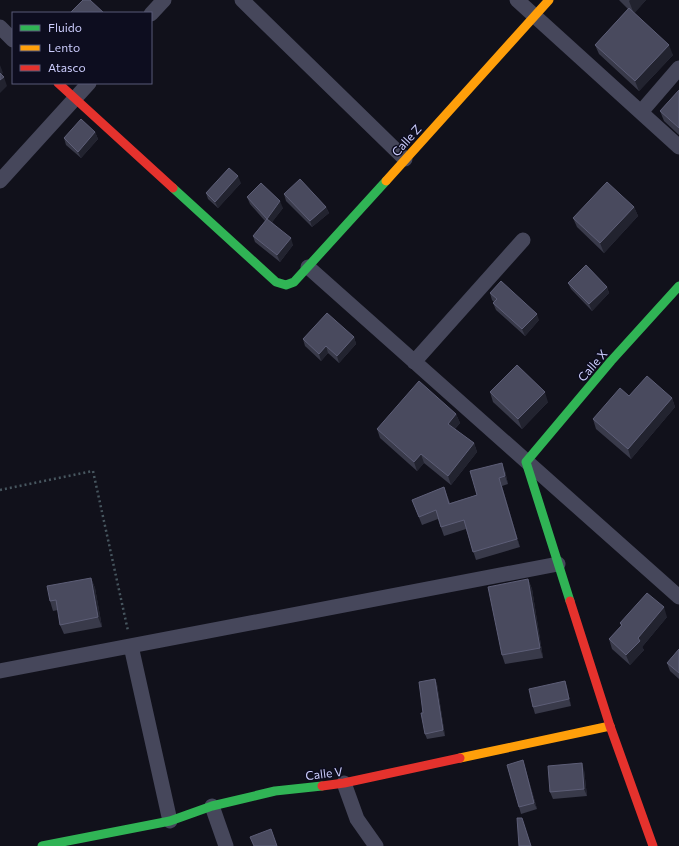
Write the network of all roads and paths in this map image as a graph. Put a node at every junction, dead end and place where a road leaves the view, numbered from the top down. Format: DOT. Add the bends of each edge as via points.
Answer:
graph roads {
  1 [pos="164,0"];
  2 [pos="242,0"];
  3 [pos="516,0"];
  4 [pos="549,0"];
  5 [pos="152,13"];
  6 [pos="534,16"];
  7 [pos="0,27"];
  8 [pos="12,39"];
  9 [pos="679,68"];
  10 [pos="59,84"];
  11 [pos="88,84"];
  12 [pos="75,99"];
  13 [pos="641,112"];
  14 [pos="679,147"];
  15 [pos="405,159"];
  16 [pos="0,181"];
  17 [pos="523,240"];
  18 [pos="308,267"];
  19 [pos="679,286"];
  20 [pos="414,362"];
  21 [pos="526,462"];
  22 [pos="0,490"];
  23 [pos="558,564"];
  24 [pos="679,596"];
  25 [pos="131,646"];
  26 [pos="0,671"];
  27 [pos="610,726"];
  28 [pos="344,783"];
  29 [pos="212,806"];
  30 [pos="170,821"];
  31 [pos="42,846"];
  32 [pos="226,846"];
  33 [pos="376,846"];
  34 [pos="653,846"];
  1 -- 5 [label="street"];
  2 -- 15 [label="street"];
  3 -- 6 [label="street"];
  4 -- 6 [label="street, Calle Z"];
  6 -- 13 [label="street"];
  6 -- 15 [label="street, Calle Z"];
  7 -- 8 [label="street"];
  9 -- 13 [label="street"];
  10 -- 12 [label="street"];
  11 -- 12 [label="street"];
  12 -- 16 [label="street"];
  12 -- 18 [label="street, Calle Z" via="276,282 286,285 294,282"];
  13 -- 14 [label="street"];
  15 -- 18 [label="street, Calle Z"];
  17 -- 20 [label="street"];
  18 -- 20 [label="street"];
  19 -- 21 [label="street, Calle X" via="611,361"];
  20 -- 21 [label="street"];
  21 -- 23 [label="street"];
  21 -- 24 [label="street"];
  22 -- 25 [label="path" via="93,471"];
  23 -- 25 [label="street"];
  23 -- 27 [label="street"];
  25 -- 26 [label="street"];
  25 -- 30 [label="street"];
  27 -- 28 [label="street, Calle V"];
  27 -- 34 [label="street"];
  28 -- 29 [label="street, Calle V" via="275,791"];
  28 -- 33 [label="street" via="357,819"];
  29 -- 30 [label="street, Calle V"];
  29 -- 32 [label="street"];
  30 -- 31 [label="street, Calle V"];
}
